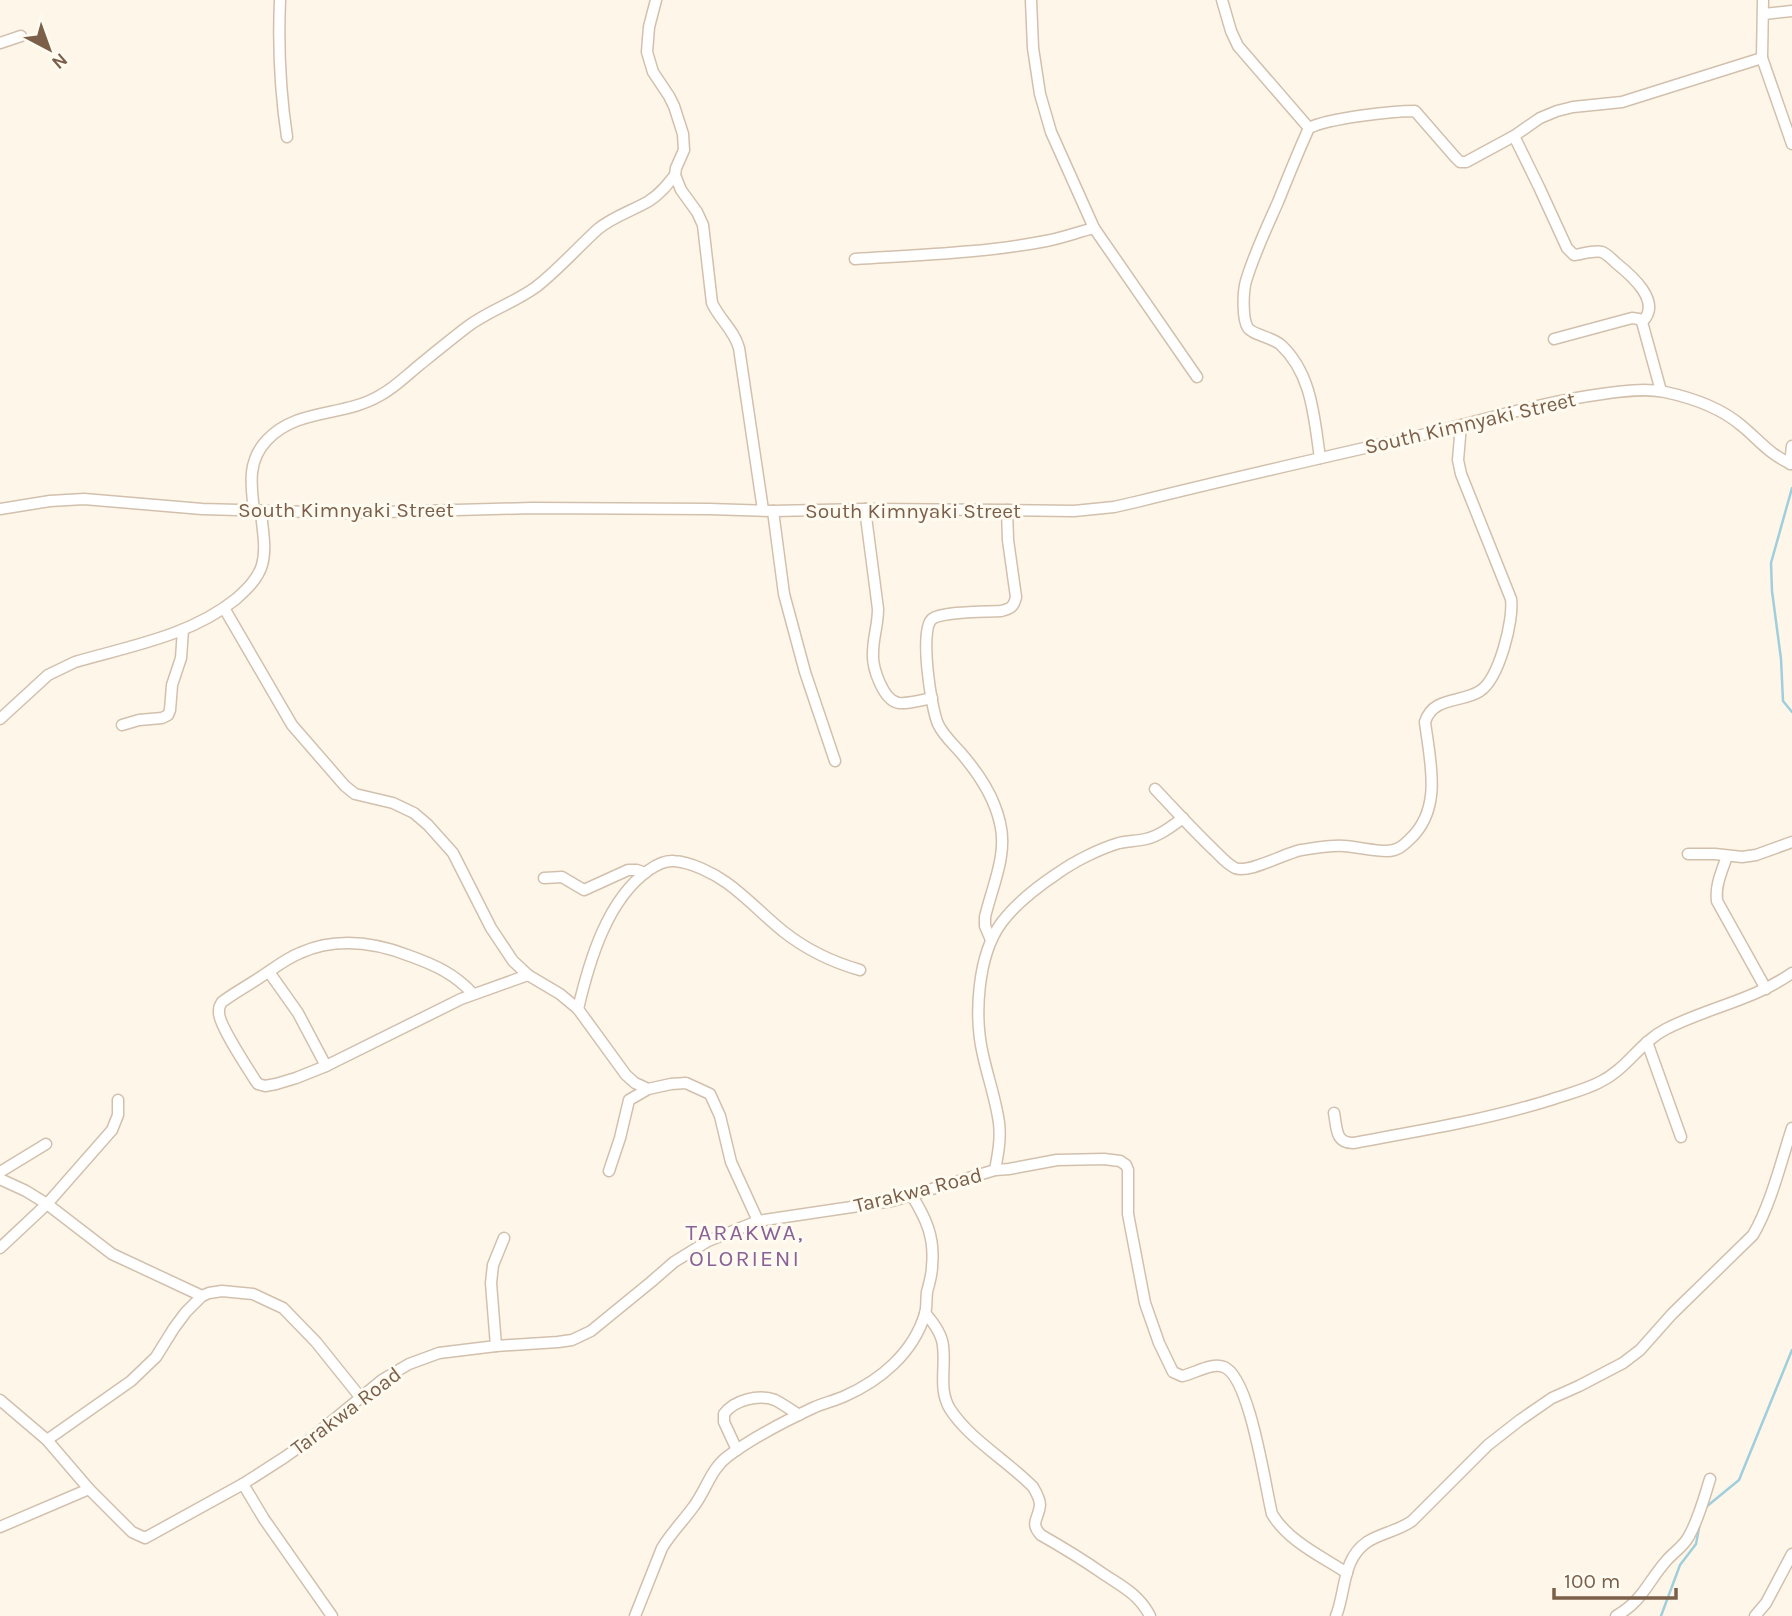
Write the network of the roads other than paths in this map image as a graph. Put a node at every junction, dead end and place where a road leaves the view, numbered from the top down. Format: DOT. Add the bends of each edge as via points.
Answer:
graph roads {
  1 [pos="280,0"];
  2 [pos="656,0"];
  3 [pos="1031,0"];
  4 [pos="1222,0"];
  5 [pos="1763,0"];
  6 [pos="1792,11"];
  7 [pos="1763,14"];
  8 [pos="21,36"];
  9 [pos="0,43"];
  10 [pos="1762,58"];
  11 [pos="1309,128"];
  12 [pos="1514,136"];
  13 [pos="287,137"];
  14 [pos="1792,144"];
  15 [pos="675,175"];
  16 [pos="1094,228"];
  17 [pos="855,259"];
  18 [pos="1642,322"];
  19 [pos="1554,339"];
  20 [pos="1198,377"];
  21 [pos="1661,391"];
  22 [pos="1461,425"];
  23 [pos="1792,446"];
  24 [pos="1320,457"];
  25 [pos="1791,464"];
  26 [pos="0,509"];
  27 [pos="865,509"];
  28 [pos="1007,510"];
  29 [pos="257,511"];
  30 [pos="768,511"];
  31 [pos="225,608"];
  32 [pos="183,630"];
  33 [pos="932,698"];
  34 [pos="0,719"];
  35 [pos="122,725"];
  36 [pos="835,761"];
  37 [pos="1155,789"];
  38 [pos="1182,818"];
  39 [pos="1792,842"];
  40 [pos="1688,854"];
  41 [pos="1727,856"];
  42 [pos="645,873"];
  43 [pos="544,878"];
  44 [pos="991,940"];
  45 [pos="860,970"];
  46 [pos="269,972"];
  47 [pos="1792,973"];
  48 [pos="528,975"];
  49 [pos="1766,989"];
  50 [pos="473,994"];
  51 [pos="578,1009"];
  52 [pos="1647,1042"];
  53 [pos="326,1066"];
  54 [pos="648,1089"];
  55 [pos="118,1100"];
  56 [pos="1334,1113"];
  57 [pos="1792,1128"];
  58 [pos="1681,1137"];
  59 [pos="46,1144"];
  60 [pos="995,1170"];
  61 [pos="609,1171"];
  62 [pos="0,1172"];
  63 [pos="0,1179"];
  64 [pos="912,1196"];
  65 [pos="47,1204"];
  66 [pos="758,1221"];
  67 [pos="504,1238"];
  68 [pos="0,1248"];
  69 [pos="202,1296"];
  70 [pos="925,1313"];
  71 [pos="496,1346"];
  72 [pos="361,1398"];
  73 [pos="0,1400"];
  74 [pos="799,1415"];
  75 [pos="47,1440"];
  76 [pos="737,1450"];
  77 [pos="1710,1479"];
  78 [pos="243,1484"];
  79 [pos="89,1489"];
  80 [pos="0,1527"];
  81 [pos="1792,1554"];
  82 [pos="1347,1573"];
  83 [pos="332,1616"];
  84 [pos="635,1616"];
  85 [pos="1150,1616"];
  86 [pos="1336,1616"];
  87 [pos="1616,1616"];
  88 [pos="1755,1616"];
  1 -- 13 [label="street" via="281,100"];
  2 -- 15 [label="street" via="647,52 683,134 684,150"];
  3 -- 16 [label="street" via="1040,94 1051,132"];
  4 -- 11 [label="street" via="1238,46"];
  5 -- 7 [label="street"];
  6 -- 7 [label="street"];
  7 -- 10 [label="street"];
  8 -- 9 [label="street"];
  10 -- 12 [label="street" via="1622,102 1556,111"];
  10 -- 14 [label="street"];
  11 -- 12 [label="street" via="1415,111 1460,162"];
  11 -- 24 [label="street" via="1257,250 1245,283 1244,302 1248,328 1277,342 1299,366 1308,387"];
  12 -- 18 [label="street" via="1569,252 1602,252 1624,269 1647,297 1648,312"];
  15 -- 29 [label="street" via="650,201 615,217 536,287 471,324 390,390 278,430 261,446 251,470"];
  15 -- 30 [label="street" via="703,225 712,303 740,348"];
  16 -- 17 [label="street" via="1011,246"];
  16 -- 20 [label="street"];
  18 -- 19 [label="street" via="1632,318"];
  18 -- 21 [label="street"];
  21 -- 22 [label="street, South Kimnyaki Street" via="1569,398"];
  21 -- 25 [label="street, South Kimnyaki Street" via="1714,407"];
  22 -- 24 [label="street, South Kimnyaki Street"];
  22 -- 38 [label="street" via="1461,474 1513,610 1490,682 1476,694 1439,704 1427,715 1432,799 1414,835 1390,851 1318,847 1239,870"];
  23 -- 25 [label="street"];
  24 -- 28 [label="street, South Kimnyaki Street" via="1114,507 1073,512"];
  26 -- 29 [label="street, South Kimnyaki Street" via="83,499"];
  27 -- 28 [label="street, South Kimnyaki Street"];
  27 -- 30 [label="street, South Kimnyaki Street"];
  27 -- 33 [label="street" via="878,609 873,653 876,670 886,695 897,703"];
  28 -- 33 [label="street" via="1015,603 1001,611 944,614 933,619 925,639"];
  29 -- 30 [label="street, South Kimnyaki Street"];
  29 -- 31 [label="street" via="264,549 262,566 256,579"];
  30 -- 36 [label="street" via="784,594"];
  31 -- 32 [label="street"];
  31 -- 48 [label="street" via="292,725 355,794 414,813 441,838 500,943"];
  32 -- 34 [label="street" via="59,668"];
  32 -- 35 [label="street" via="168,715"];
  33 -- 44 [label="street" via="938,724 977,772 1001,824 1002,851 985,917"];
  37 -- 38 [label="street"];
  38 -- 44 [label="street" via="1157,835 1104,848 1060,871 1014,907"];
  39 -- 41 [label="street" via="1756,855"];
  40 -- 41 [label="street"];
  41 -- 49 [label="street" via="1717,901"];
  42 -- 43 [label="street" via="628,870 584,890 562,877"];
  42 -- 45 [label="street" via="673,861 704,870 815,952"];
  42 -- 51 [label="street" via="613,909 588,968"];
  44 -- 60 [label="street" via="979,992 978,1021 999,1121"];
  46 -- 50 [label="street" via="319,947 361,943 440,968"];
  46 -- 53 [label="street" via="298,1013"];
  46 -- 53 [label="street" via="219,1008 223,1027 255,1080 265,1086 276,1084"];
  47 -- 49 [label="street"];
  48 -- 50 [label="street"];
  48 -- 51 [label="street"];
  49 -- 52 [label="street" via="1666,1029"];
  50 -- 53 [label="street"];
  51 -- 54 [label="street" via="626,1074"];
  52 -- 56 [label="street" via="1622,1069 1600,1082 1464,1123 1345,1143 1338,1135"];
  52 -- 58 [label="street"];
  54 -- 61 [label="street" via="629,1100"];
  54 -- 66 [label="street" via="686,1083 710,1094 731,1162"];
  55 -- 65 [label="street" via="112,1130"];
  57 -- 82 [label="street" via="1753,1235 1640,1350 1520,1420 1488,1445 1412,1521 1360,1548"];
  59 -- 62 [label="street"];
  60 -- 64 [label="street, Tarakwa Road"];
  60 -- 82 [label="street, Tarakwa Road" via="1058,1160 1120,1161 1126,1165 1130,1231 1145,1303 1173,1372 1182,1376 1218,1366 1231,1372 1247,1403 1272,1514 1283,1529"];
  63 -- 65 [label="street"];
  64 -- 66 [label="street, Tarakwa Road"];
  64 -- 70 [label="street" via="928,1223 932,1249"];
  65 -- 68 [label="street"];
  65 -- 69 [label="street" via="112,1254"];
  66 -- 71 [label="street, Tarakwa Road" via="688,1252 583,1335 558,1342"];
  67 -- 71 [label="street" via="491,1283"];
  69 -- 72 [label="street" via="222,1291 253,1294 283,1308"];
  69 -- 75 [label="street" via="147,1367"];
  70 -- 74 [label="street" via="913,1340 879,1378"];
  70 -- 85 [label="street" via="943,1345 944,1395 950,1409 1033,1487 1040,1505 1037,1530 1128,1589"];
  71 -- 72 [label="street, Tarakwa Road" via="439,1353 409,1364"];
  72 -- 78 [label="street, Tarakwa Road"];
  73 -- 75 [label="street, Tarakwa Road"];
  74 -- 76 [label="street"];
  74 -- 76 [label="street" via="764,1398 732,1405 724,1422"];
  75 -- 79 [label="street, Tarakwa Road"];
  76 -- 84 [label="street" via="718,1465 696,1504 667,1539"];
  77 -- 87 [label="street" via="1687,1540 1633,1605"];
  78 -- 79 [label="street, Tarakwa Road" via="145,1538 132,1532"];
  78 -- 83 [label="street"];
  79 -- 80 [label="street"];
  81 -- 88 [label="street"];
  82 -- 86 [label="street"];
}
